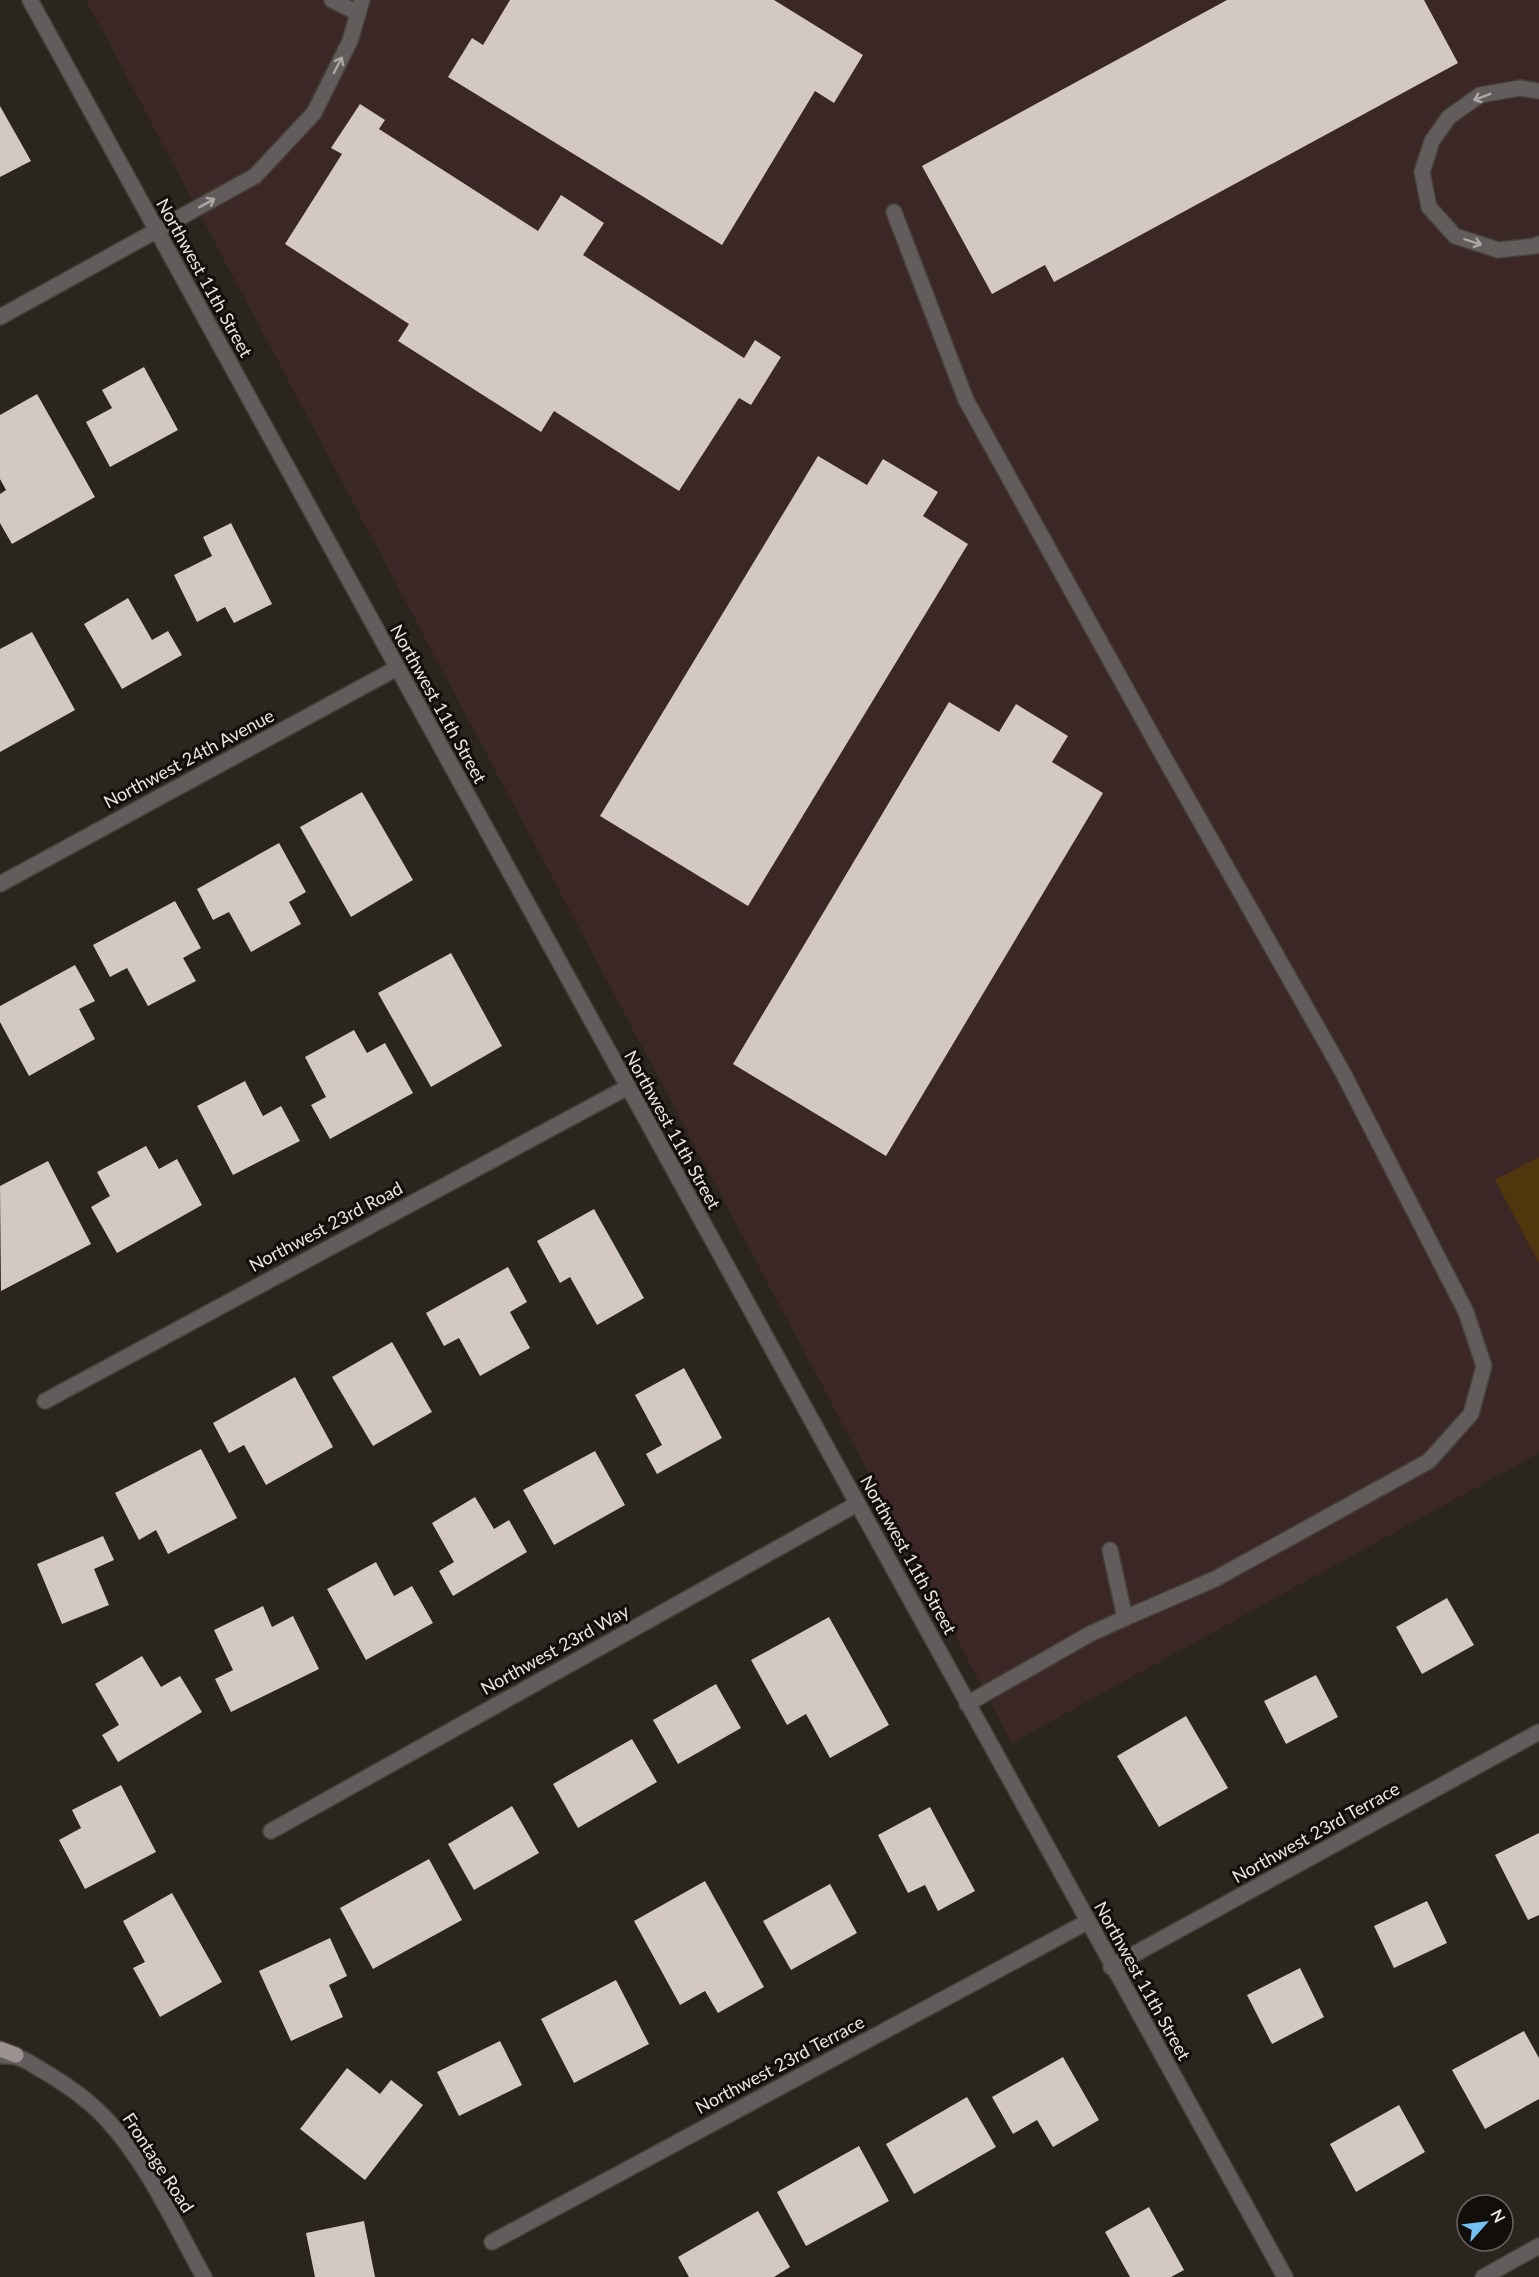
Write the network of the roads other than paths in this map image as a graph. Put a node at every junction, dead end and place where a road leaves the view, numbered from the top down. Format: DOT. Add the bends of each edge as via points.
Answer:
graph roads {
  1 [pos="30,0"];
  2 [pos="332,0"];
  3 [pos="360,6"];
  4 [pos="1539,91"];
  5 [pos="894,212"];
  6 [pos="156,231"];
  7 [pos="1539,244"];
  8 [pos="0,317"];
  9 [pos="397,668"];
  10 [pos="0,884"];
  11 [pos="626,1088"];
  12 [pos="45,1401"];
  13 [pos="857,1504"];
  14 [pos="1110,1550"];
  15 [pos="1125,1617"];
  16 [pos="967,1704"];
  17 [pos="1539,1732"];
  18 [pos="271,1831"];
  19 [pos="1087,1922"];
  20 [pos="1111,1967"];
  21 [pos="0,2049"];
  22 [pos="16,2055"];
  23 [pos="0,2056"];
  24 [pos="492,2242"];
  25 [pos="1539,2246"];
  26 [pos="204,2277"];
  27 [pos="1285,2277"];
  28 [pos="1483,2277"];
  1 -- 6 [label="street, Northwest 11th Street"];
  2 -- 3 [label="street"];
  6 -- 3 [label="street, one-way" via="255,176 314,113 350,40"];
  4 -- 7 [label="street, one-way" via="1520,88 1480,95 1449,117 1432,141 1422,172 1429,207 1455,236 1497,250"];
  5 -- 15 [label="street" via="966,400 1342,1071 1466,1312 1484,1366 1471,1414 1429,1461 1215,1579"];
  6 -- 8 [label="street"];
  6 -- 9 [label="street, Northwest 11th Street"];
  9 -- 10 [label="street, Northwest 24th Avenue"];
  9 -- 11 [label="street, Northwest 11th Street"];
  11 -- 12 [label="street, Northwest 23rd Road"];
  11 -- 13 [label="street, Northwest 11th Street"];
  13 -- 16 [label="street, Northwest 11th Street"];
  13 -- 18 [label="street, Northwest 23rd Way"];
  14 -- 15 [label="street"];
  15 -- 16 [label="street"];
  16 -- 19 [label="street, Northwest 11th Street"];
  17 -- 20 [label="street, Northwest 23rd Terrace"];
  19 -- 20 [label="street, Northwest 11th Street"];
  19 -- 24 [label="street, Northwest 23rd Terrace"];
  20 -- 27 [label="street, Northwest 11th Street"];
  21 -- 22 [label="main road"];
  22 -- 23 [label="street"];
  22 -- 26 [label="street, Frontage Road" via="69,2086 107,2120 139,2163"];
  25 -- 28 [label="street"];
}
